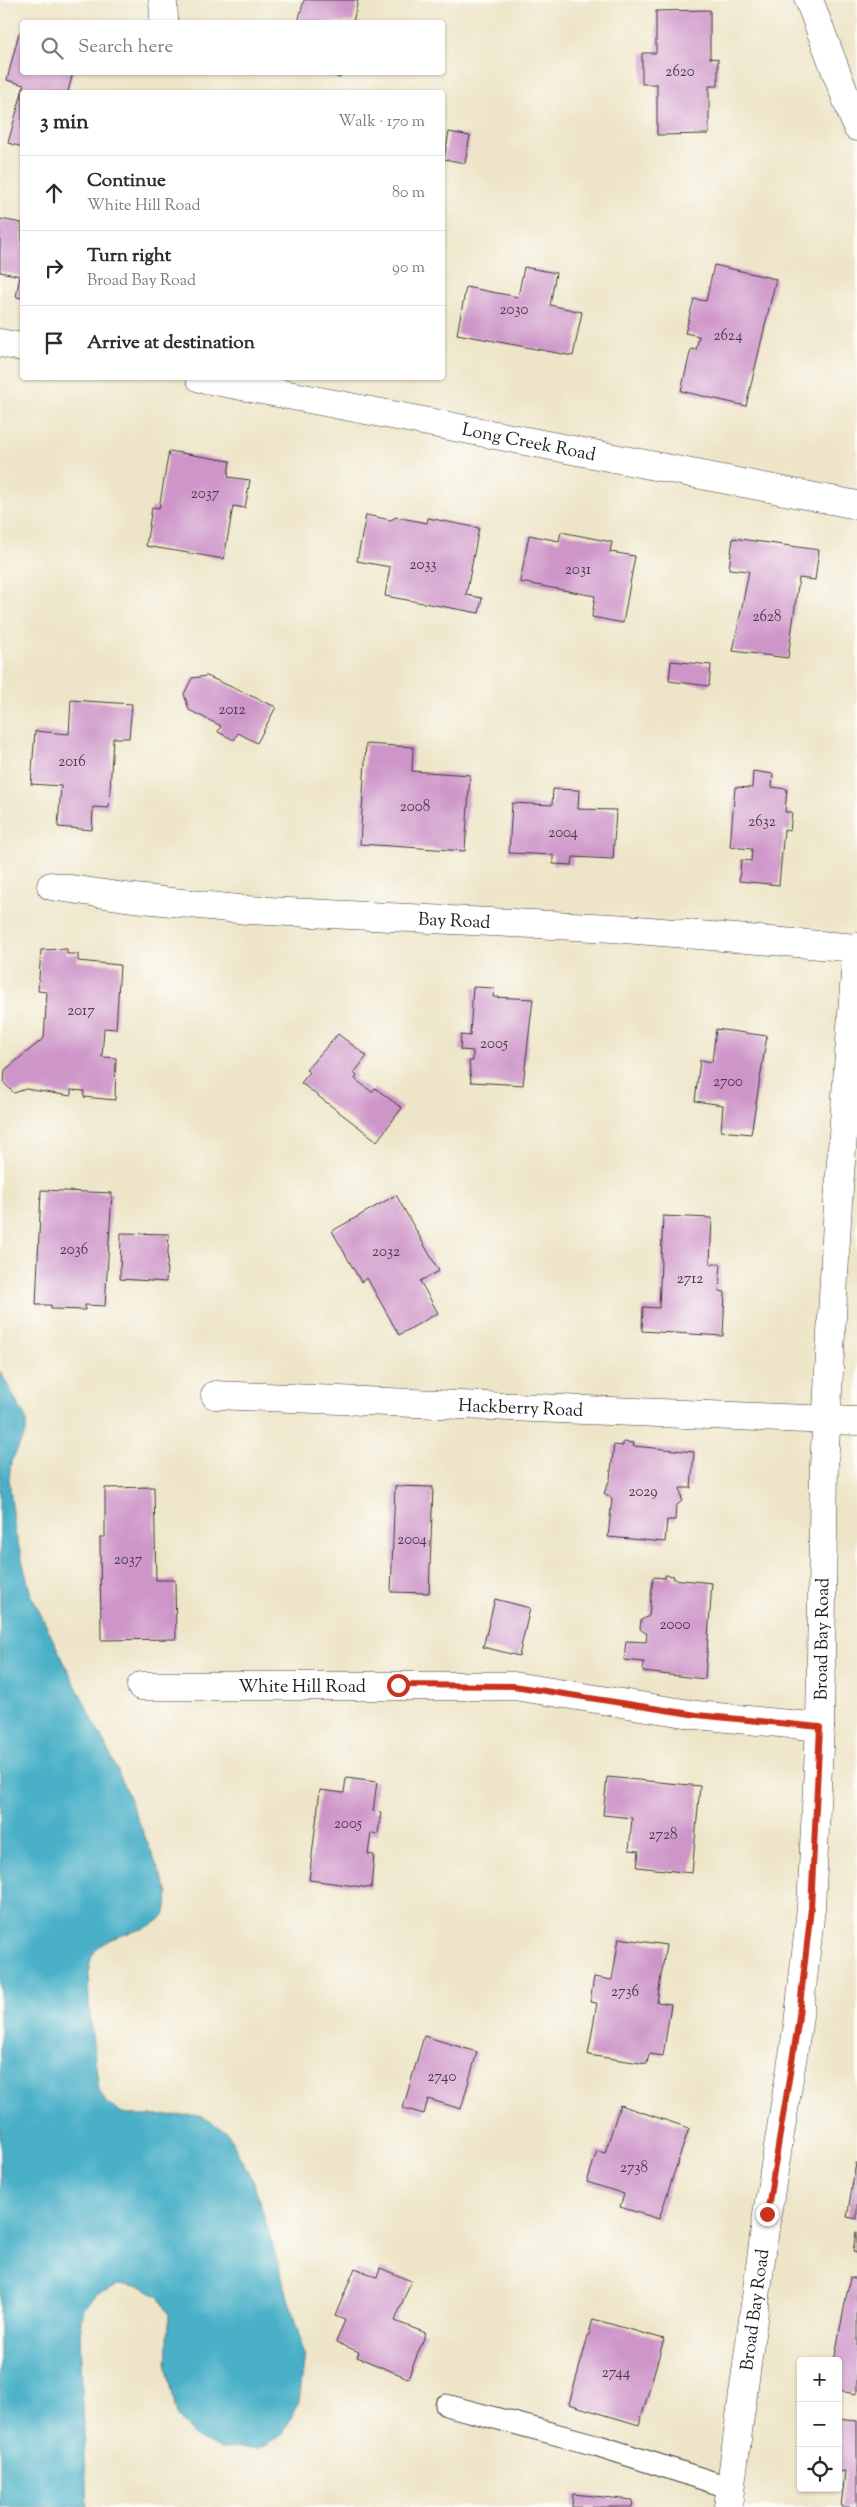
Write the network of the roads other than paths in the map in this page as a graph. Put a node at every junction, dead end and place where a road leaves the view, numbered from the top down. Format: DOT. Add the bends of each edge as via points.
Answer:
graph roads {
  1 [pos="809,0"];
  2 [pos="857,127"];
  3 [pos="0,343"];
  4 [pos="20,347"];
  5 [pos="210,380"];
  6 [pos="857,505"];
  7 [pos="51,886"];
  8 [pos="857,948"];
  9 [pos="215,1395"];
  10 [pos="828,1419"];
  11 [pos="857,1421"];
  12 [pos="141,1686"];
  13 [pos="820,1727"];
  14 [pos="446,2405"];
  15 [pos="730,2497"];
  1 -- 2 [label="street"];
  3 -- 4 [label="street"];
  5 -- 6 [label="street, Long Creek Road"];
  7 -- 8 [label="street, Bay Road" via="124,898 246,910 613,928"];
  8 -- 10 [label="street, Broad Bay Road" via="838,1202"];
  9 -- 10 [label="street, Hackberry Road"];
  10 -- 11 [label="street, Hackberry Road"];
  10 -- 13 [label="street, Broad Bay Road" via="824,1467"];
  12 -- 13 [label="street, White Hill Road" via="514,1686 697,1715"];
  13 -- 15 [label="street, Broad Bay Road" via="811,1908 798,2024 767,2214"];
  14 -- 15 [label="lane" via="596,2445"];
}
